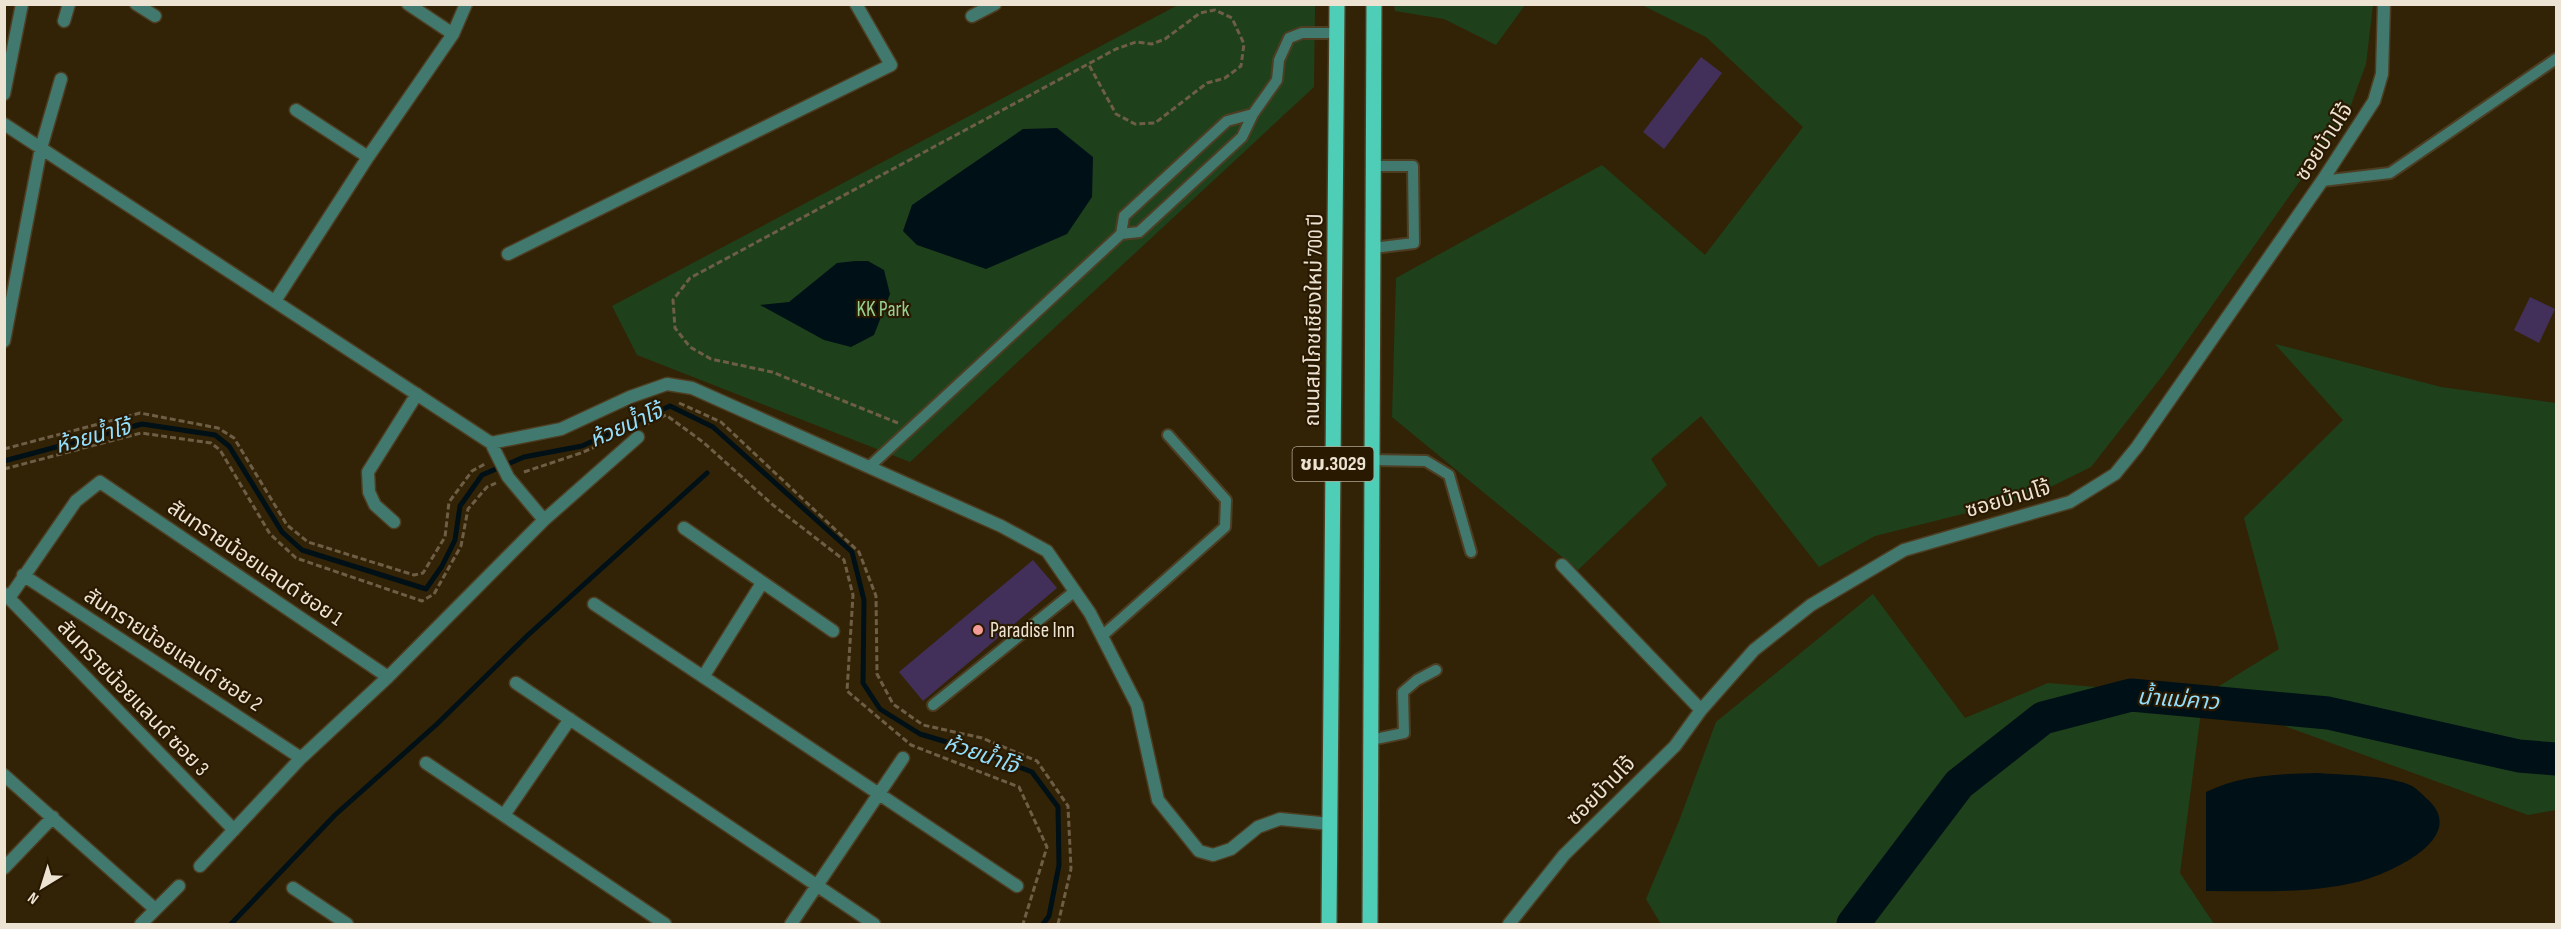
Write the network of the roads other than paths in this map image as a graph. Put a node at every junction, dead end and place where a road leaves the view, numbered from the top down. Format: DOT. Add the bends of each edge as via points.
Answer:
graph roads {
  1 [pos="22,4"];
  2 [pos="69,4"];
  3 [pos="136,4"];
  4 [pos="408,4"];
  5 [pos="466,4"];
  6 [pos="856,4"];
  7 [pos="995,4"];
  8 [pos="1337,4"];
  9 [pos="1374,4"];
  10 [pos="2384,4"];
  11 [pos="155,16"];
  12 [pos="972,16"];
  13 [pos="64,21"];
  14 [pos="1337,33"];
  15 [pos="453,34"];
  16 [pos="2556,59"];
  17 [pos="61,78"];
  18 [pos="4,94"];
  19 [pos="296,110"];
  20 [pos="1253,114"];
  21 [pos="4,124"];
  22 [pos="41,148"];
  23 [pos="368,157"];
  24 [pos="1374,166"];
  25 [pos="2322,181"];
  26 [pos="1121,234"];
  27 [pos="1373,248"];
  28 [pos="508,254"];
  29 [pos="275,301"];
  30 [pos="4,341"];
  31 [pos="417,394"];
  32 [pos="636,433"];
  33 [pos="1168,435"];
  34 [pos="491,442"];
  35 [pos="1372,460"];
  36 [pos="869,467"];
  37 [pos="544,520"];
  38 [pos="394,522"];
  39 [pos="684,528"];
  40 [pos="1471,552"];
  41 [pos="1562,566"];
  42 [pos="24,575"];
  43 [pos="762,583"];
  44 [pos="1075,591"];
  45 [pos="7,596"];
  46 [pos="594,604"];
  47 [pos="833,631"];
  48 [pos="1102,636"];
  49 [pos="1436,670"];
  50 [pos="388,677"];
  51 [pos="703,677"];
  52 [pos="516,683"];
  53 [pos="933,705"];
  54 [pos="1701,710"];
  55 [pos="570,719"];
  56 [pos="1371,740"];
  57 [pos="301,758"];
  58 [pos="903,759"];
  59 [pos="426,763"];
  60 [pos="4,775"];
  61 [pos="879,794"];
  62 [pos="504,815"];
  63 [pos="52,816"];
  64 [pos="1330,824"];
  65 [pos="234,830"];
  66 [pos="200,866"];
  67 [pos="4,868"];
  68 [pos="179,886"];
  69 [pos="817,886"];
  70 [pos="1017,886"];
  71 [pos="293,888"];
  72 [pos="155,909"];
  73 [pos="141,924"];
  74 [pos="347,924"];
  75 [pos="665,924"];
  76 [pos="791,924"];
  77 [pos="874,924"];
  78 [pos="1329,924"];
  79 [pos="1370,924"];
  80 [pos="1509,924"];
  1 -- 18 [label="street"];
  2 -- 13 [label="street"];
  3 -- 11 [label="street"];
  4 -- 15 [label="street"];
  5 -- 15 [label="street"];
  6 -- 28 [label="street" via="891,65"];
  7 -- 12 [label="street"];
  8 -- 14 [label="main road, ถนนสมโภชเชียงใหม่ 700 ปี / ชม.3029"];
  9 -- 24 [label="main road, ชม.3029"];
  10 -- 25 [label="street, ซอยบ้านโจ้" via="2382,74 2374,101"];
  14 -- 20 [label="lane" via="1302,33 1288,38 1279,60 1277,80"];
  14 -- 64 [label="main road, ถนนสมโภชเชียงใหม่ 700 ปี / ชม.3029"];
  15 -- 23 [label="street"];
  16 -- 25 [label="lane" via="2390,173"];
  17 -- 22 [label="street"];
  19 -- 23 [label="street"];
  20 -- 26 [label="lane" via="1242,136 1139,232"];
  20 -- 26 [label="lane" via="1227,121 1124,216"];
  21 -- 22 [label="street"];
  22 -- 29 [label="street"];
  22 -- 30 [label="street"];
  23 -- 29 [label="street"];
  24 -- 27 [label="main road, ชม.3029"];
  24 -- 27 [label="lane" via="1413,166 1414,243"];
  25 -- 54 [label="street, ซอยบ้านโจ้" via="2115,474 2070,502 1904,550 1811,605 1754,650"];
  26 -- 36 [label="lane"];
  27 -- 35 [label="main road, ชม.3029"];
  29 -- 31 [label="street"];
  31 -- 34 [label="street"];
  31 -- 38 [label="street" via="368,472 369,492 375,505"];
  32 -- 37 [label="street"];
  33 -- 48 [label="lane" via="1226,500 1225,527"];
  34 -- 36 [label="street" via="561,429 667,384 692,388"];
  34 -- 37 [label="street" via="508,477"];
  35 -- 40 [label="lane" via="1426,461 1449,476"];
  35 -- 56 [label="main road, ชม.3029"];
  36 -- 44 [label="street" via="1047,551"];
  37 -- 50 [label="street"];
  39 -- 43 [label="street"];
  41 -- 54 [label="street"];
  42 -- 45 [label="street"];
  42 -- 50 [label="street, สันทรายน้อยแลนด์ ซอย 1" via="76,501 100,482"];
  42 -- 57 [label="street, สันทรายน้อยแลนด์ ซอย 2"];
  43 -- 47 [label="street"];
  43 -- 51 [label="street"];
  44 -- 48 [label="street"];
  44 -- 53 [label="lane"];
  45 -- 65 [label="street, สันทรายน้อยแลนด์ ซอย 3"];
  46 -- 51 [label="street"];
  48 -- 64 [label="street" via="1137,705 1158,801 1198,851 1213,855 1231,849 1258,827 1280,819"];
  49 -- 56 [label="lane" via="1403,692 1404,733"];
  50 -- 57 [label="street"];
  51 -- 61 [label="street"];
  52 -- 55 [label="street"];
  54 -- 80 [label="street, ซอยบ้านโจ้" via="1675,746 1564,855"];
  55 -- 62 [label="street"];
  55 -- 69 [label="street"];
  56 -- 79 [label="main road, ชม.3029"];
  57 -- 65 [label="street"];
  58 -- 61 [label="street"];
  59 -- 62 [label="street"];
  60 -- 63 [label="street"];
  61 -- 69 [label="street"];
  61 -- 70 [label="street"];
  62 -- 75 [label="street"];
  63 -- 67 [label="street"];
  63 -- 72 [label="street"];
  64 -- 78 [label="main road, ถนนสมโภชเชียงใหม่ 700 ปี / ชม.3029"];
  65 -- 66 [label="street"];
  68 -- 72 [label="street"];
  69 -- 76 [label="street"];
  69 -- 77 [label="street"];
  71 -- 74 [label="street"];
  72 -- 73 [label="street"];
}
